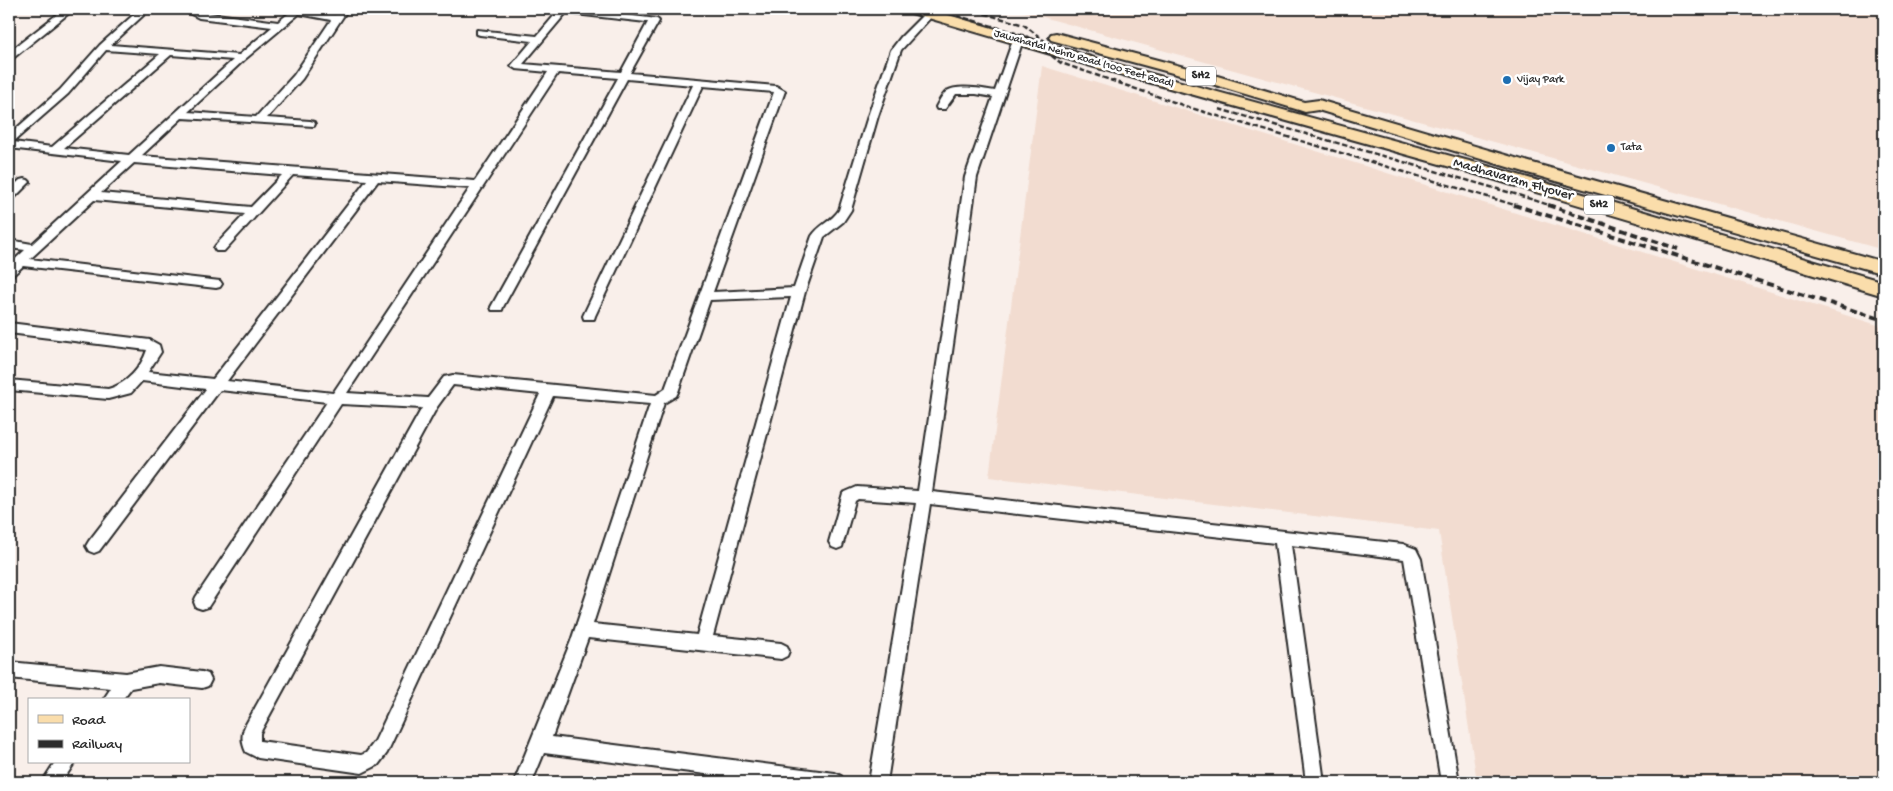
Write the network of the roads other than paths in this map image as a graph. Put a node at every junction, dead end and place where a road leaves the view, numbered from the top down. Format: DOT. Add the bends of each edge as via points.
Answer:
graph roads {
  1 [pos="69,9"];
  2 [pos="145,9"];
  3 [pos="196,9"];
  4 [pos="564,9"];
  5 [pos="913,9"];
  6 [pos="954,9"];
  7 [pos="299,10"];
  8 [pos="340,13"];
  9 [pos="929,14"];
  10 [pos="282,24"];
  11 [pos="480,32"];
  12 [pos="539,38"];
  13 [pos="1018,40"];
  14 [pos="102,47"];
  15 [pos="169,52"];
  16 [pos="9,57"];
  17 [pos="241,58"];
  18 [pos="555,69"];
  19 [pos="624,75"];
  20 [pos="700,80"];
  21 [pos="1000,95"];
  22 [pos="941,107"];
  23 [pos="1305,107"];
  24 [pos="179,115"];
  25 [pos="1284,115"];
  26 [pos="1320,118"];
  27 [pos="258,120"];
  28 [pos="310,124"];
  29 [pos="9,140"];
  30 [pos="9,146"];
  31 [pos="54,151"];
  32 [pos="133,158"];
  33 [pos="290,172"];
  34 [pos="375,177"];
  35 [pos="24,182"];
  36 [pos="478,185"];
  37 [pos="9,196"];
  38 [pos="92,196"];
  39 [pos="254,211"];
  40 [pos="9,244"];
  41 [pos="35,248"];
  42 [pos="220,248"];
  43 [pos="20,262"];
  44 [pos="1884,268"];
  45 [pos="9,272"];
  46 [pos="1884,278"];
  47 [pos="216,284"];
  48 [pos="1884,289"];
  49 [pos="799,292"];
  50 [pos="705,296"];
  51 [pos="1884,299"];
  52 [pos="497,307"];
  53 [pos="589,316"];
  54 [pos="9,328"];
  55 [pos="139,376"];
  56 [pos="9,385"];
  57 [pos="217,386"];
  58 [pos="549,390"];
  59 [pos="335,398"];
  60 [pos="658,400"];
  61 [pos="432,403"];
  62 [pos="924,497"];
  63 [pos="1282,538"];
  64 [pos="837,542"];
  65 [pos="94,546"];
  66 [pos="202,602"];
  67 [pos="582,630"];
  68 [pos="703,643"];
  69 [pos="780,652"];
  70 [pos="9,670"];
  71 [pos="202,680"];
  72 [pos="126,681"];
  73 [pos="113,698"];
  74 [pos="541,744"];
  75 [pos="64,764"];
  76 [pos="51,782"];
  77 [pos="524,782"];
  78 [pos="835,782"];
  79 [pos="878,782"];
  80 [pos="1315,782"];
  81 [pos="1450,782"];
  1 -- 16 [label="street"];
  2 -- 14 [label="street"];
  3 -- 10 [label="street" via="194,13 199,15"];
  4 -- 12 [label="street"];
  4 -- 19 [label="street" via="654,21"];
  5 -- 9 [label="main road, Jawaharlal Nehru Road (100 Feet Road) / SH2"];
  6 -- 23 [label="main road, Jawaharlal Nehru Road (100 Feet Road) / SH2"];
  7 -- 8 [label="street"];
  7 -- 10 [label="street"];
  8 -- 27 [label="street" via="298,77"];
  9 -- 13 [label="main road, Jawaharlal Nehru Road (100 Feet Road) / SH2"];
  9 -- 49 [label="street" via="896,50 845,210 840,220 818,236"];
  10 -- 17 [label="street"];
  11 -- 12 [label="street"];
  12 -- 18 [label="street" via="516,66"];
  13 -- 21 [label="street"];
  13 -- 25 [label="main road, Jawaharlal Nehru Road (100 Feet Road) / SH2"];
  14 -- 15 [label="street"];
  14 -- 29 [label="street" via="64,92"];
  15 -- 17 [label="street"];
  15 -- 31 [label="street"];
  17 -- 24 [label="street"];
  18 -- 19 [label="street"];
  18 -- 36 [label="street"];
  19 -- 20 [label="street"];
  19 -- 52 [label="street"];
  20 -- 50 [label="street" via="780,91"];
  20 -- 53 [label="street"];
  21 -- 22 [label="street" via="953,91"];
  21 -- 62 [label="street" via="972,177"];
  23 -- 26 [label="main road, Madhavaram Flyover / SH2"];
  23 -- 44 [label="main road" via="1319,105"];
  24 -- 27 [label="street"];
  24 -- 32 [label="street"];
  25 -- 26 [label="main road, Madhavaram Flyover / SH2"];
  25 -- 51 [label="main road" via="1300,126"];
  26 -- 46 [label="main road, Madhavaram Flyover / SH2"];
  26 -- 48 [label="main road, Madhavaram Flyover / SH2"];
  27 -- 28 [label="street"];
  30 -- 31 [label="street"];
  31 -- 32 [label="street"];
  32 -- 33 [label="street"];
  32 -- 38 [label="street"];
  33 -- 34 [label="street"];
  33 -- 39 [label="street"];
  34 -- 36 [label="street"];
  34 -- 57 [label="street"];
  35 -- 37 [label="street"];
  36 -- 59 [label="street"];
  38 -- 39 [label="street"];
  38 -- 41 [label="street"];
  39 -- 42 [label="street"];
  40 -- 41 [label="street"];
  41 -- 43 [label="street"];
  43 -- 45 [label="street"];
  43 -- 47 [label="street"];
  49 -- 50 [label="street"];
  49 -- 68 [label="street"];
  50 -- 60 [label="street" via="670,392"];
  54 -- 55 [label="street" via="150,345 154,352"];
  55 -- 56 [label="street" via="126,389 108,394"];
  55 -- 57 [label="street"];
  57 -- 59 [label="street"];
  57 -- 65 [label="street"];
  58 -- 60 [label="street"];
  58 -- 61 [label="street" via="453,380"];
  58 -- 61 [label="street" via="381,747 372,759 362,764 252,746 250,732"];
  59 -- 61 [label="street"];
  59 -- 66 [label="street"];
  60 -- 67 [label="street"];
  62 -- 63 [label="street"];
  62 -- 64 [label="street" via="857,493 848,497"];
  62 -- 79 [label="street"];
  63 -- 80 [label="street"];
  63 -- 81 [label="street" via="1410,554"];
  67 -- 68 [label="street"];
  67 -- 74 [label="street"];
  68 -- 69 [label="street"];
  70 -- 72 [label="street"];
  71 -- 72 [label="street" via="159,675"];
  72 -- 73 [label="street"];
  74 -- 77 [label="street"];
  74 -- 78 [label="street"];
  75 -- 76 [label="street"];
}
